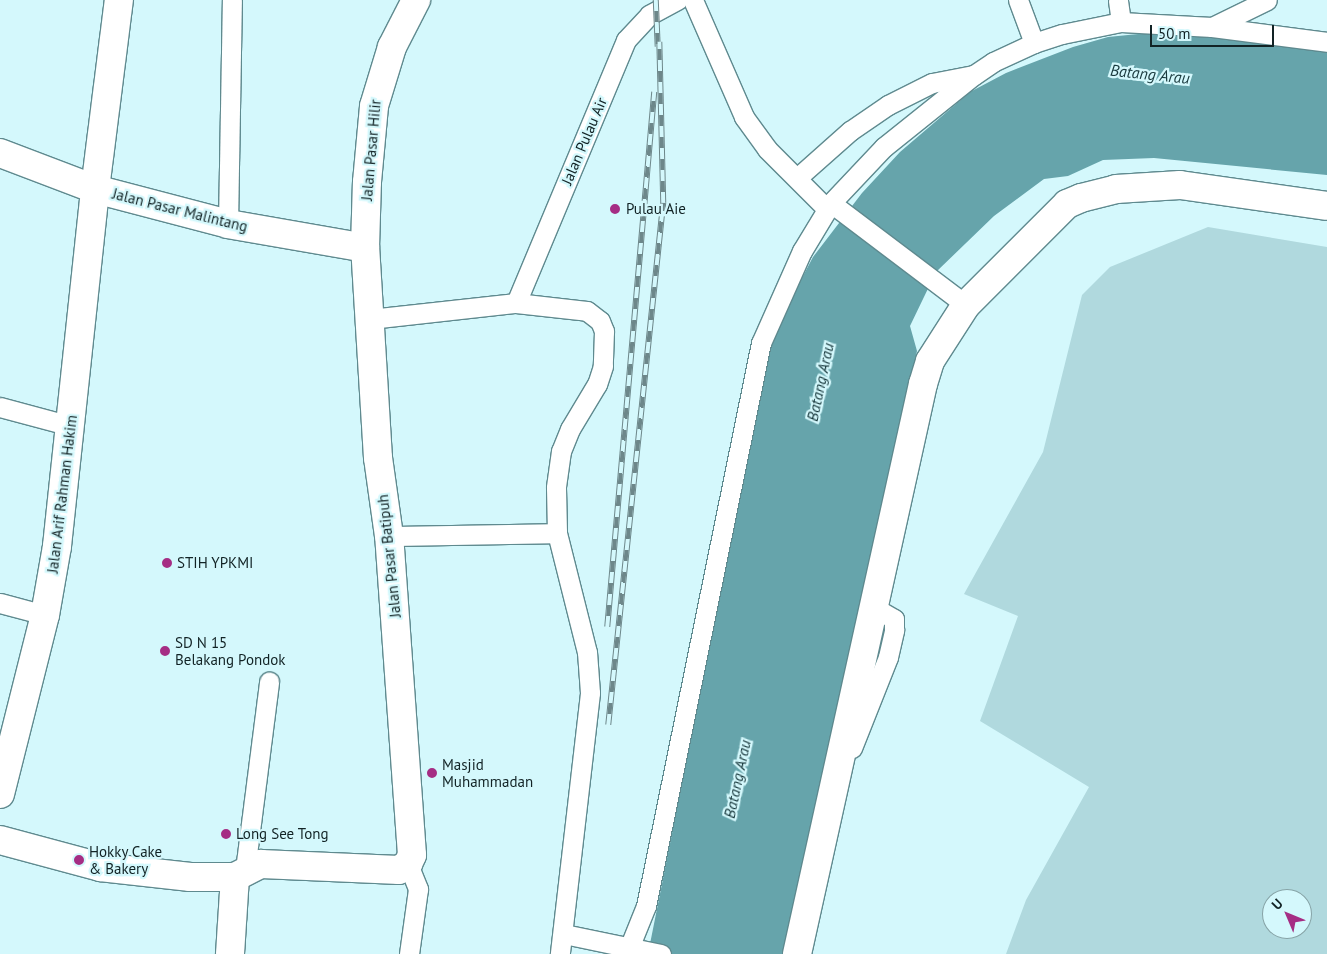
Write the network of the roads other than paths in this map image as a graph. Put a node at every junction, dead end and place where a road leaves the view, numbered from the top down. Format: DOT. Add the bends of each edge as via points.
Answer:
graph roads {
  1 [pos="119,0"];
  2 [pos="232,0"];
  3 [pos="416,0"];
  4 [pos="677,0"];
  5 [pos="693,0"];
  6 [pos="1018,0"];
  7 [pos="1118,0"];
  8 [pos="1267,0"];
  9 [pos="1121,22"];
  10 [pos="1212,27"];
  11 [pos="1327,42"];
  12 [pos="1034,44"];
  13 [pos="974,75"];
  14 [pos="0,153"];
  15 [pos="797,178"];
  16 [pos="95,190"];
  17 [pos="1327,206"];
  18 [pos="833,208"];
  19 [pos="228,224"];
  20 [pos="365,248"];
  21 [pos="964,302"];
  22 [pos="516,303"];
  23 [pos="370,319"];
  24 [pos="0,407"];
  25 [pos="71,426"];
  26 [pos="557,533"];
  27 [pos="389,536"];
  28 [pos="0,603"];
  29 [pos="45,615"];
  30 [pos="269,682"];
  31 [pos="0,794"];
  32 [pos="0,841"];
  33 [pos="408,864"];
  34 [pos="240,874"];
  35 [pos="564,934"];
  36 [pos="633,948"];
  37 [pos="230,954"];
  38 [pos="409,954"];
  39 [pos="560,954"];
  40 [pos="661,954"];
  41 [pos="797,954"];
  1 -- 16 [label="street, Jalan Arif Rahman Hakim"];
  2 -- 19 [label="street"];
  3 -- 20 [label="street, Jalan Pasar Hilir" via="392,47 374,106 367,172"];
  4 -- 22 [label="street, Jalan Pulau Air" via="649,15 626,40"];
  5 -- 15 [label="street" via="744,117 767,149"];
  6 -- 12 [label="street"];
  7 -- 9 [label="street"];
  8 -- 10 [label="street"];
  9 -- 10 [label="street"];
  9 -- 12 [label="street" via="1062,34"];
  10 -- 11 [label="street"];
  12 -- 13 [label="street"];
  13 -- 15 [label="street" via="932,83 888,105 850,131"];
  13 -- 18 [label="street" via="884,147"];
  14 -- 16 [label="street, Jalan Pasar Malintang"];
  15 -- 18 [label="street"];
  16 -- 19 [label="street, Jalan Pasar Malintang"];
  16 -- 25 [label="street, Jalan Arif Rahman Hakim"];
  17 -- 21 [label="street" via="1180,185 1116,189 1080,198 1067,204"];
  18 -- 21 [label="street"];
  18 -- 36 [label="street" via="791,274 761,343 646,906"];
  19 -- 20 [label="street, Jalan Pasar Malintang"];
  20 -- 23 [label="street, Jalan Pasar Batipuh"];
  21 -- 41 [label="street" via="930,361 923,384"];
  22 -- 23 [label="street"];
  22 -- 26 [label="street" via="587,310 600,321 604,331 603,366 597,384 561,451 554,515"];
  23 -- 27 [label="street, Jalan Pasar Batipuh" via="378,458"];
  24 -- 25 [label="street"];
  25 -- 29 [label="street, Jalan Arif Rahman Hakim"];
  26 -- 27 [label="street"];
  26 -- 35 [label="street" via="587,652 590,693"];
  27 -- 33 [label="street, Jalan Pasar Batipuh" via="412,842"];
  28 -- 29 [label="street"];
  29 -- 31 [label="street, Jalan Arif Rahman Hakim"];
  30 -- 34 [label="street"];
  32 -- 34 [label="street" via="100,867 190,877"];
  33 -- 34 [label="street" via="399,870 388,871 261,864"];
  33 -- 38 [label="street" via="418,889"];
  34 -- 37 [label="street"];
  35 -- 36 [label="street"];
  35 -- 39 [label="street"];
  36 -- 40 [label="street"];
}
